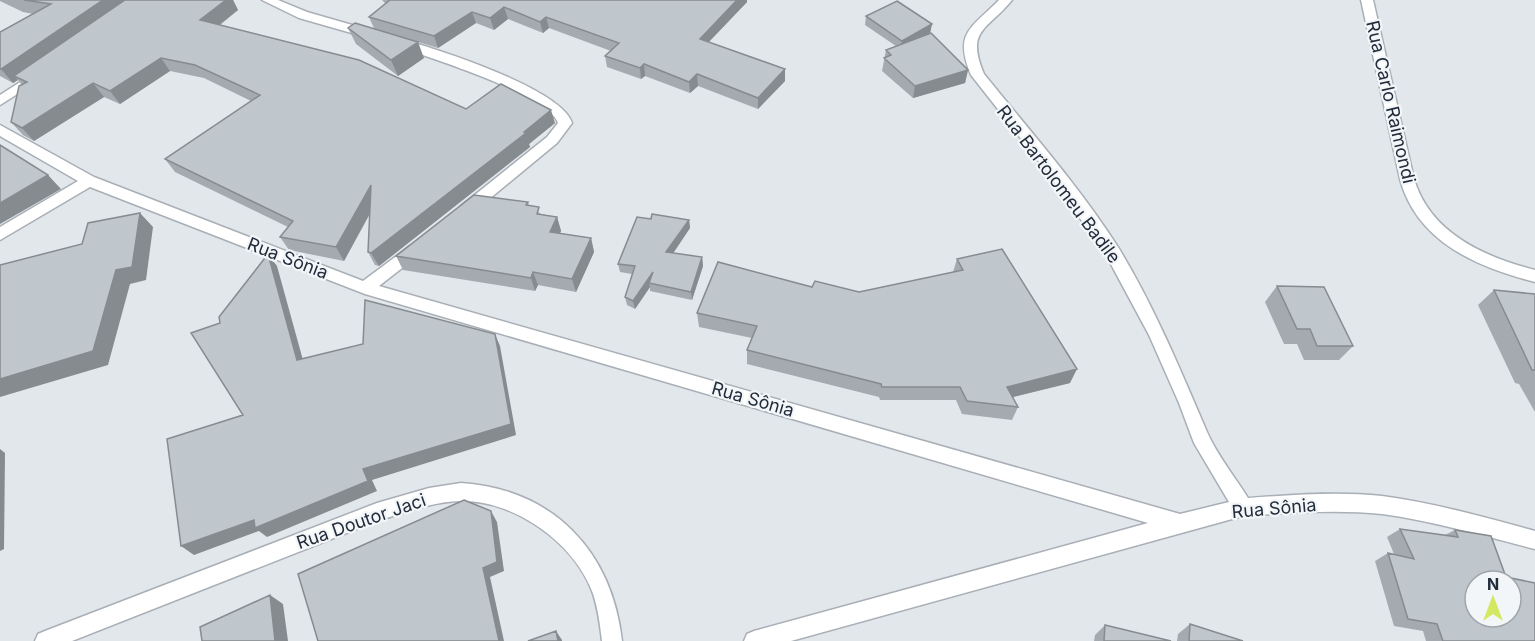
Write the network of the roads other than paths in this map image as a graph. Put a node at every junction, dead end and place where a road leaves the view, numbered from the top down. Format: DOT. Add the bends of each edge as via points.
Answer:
graph roads {
  1 [pos="268,0"];
  2 [pos="1006,0"];
  3 [pos="1367,0"];
  4 [pos="48,68"];
  5 [pos="0,101"];
  6 [pos="0,130"];
  7 [pos="89,181"];
  8 [pos="456,217"];
  9 [pos="0,234"];
  10 [pos="422,244"];
  11 [pos="1535,276"];
  12 [pos="365,288"];
  13 [pos="1242,507"];
  14 [pos="1180,523"];
  15 [pos="1534,541"];
  16 [pos="45,641"];
  17 [pos="612,641"];
  18 [pos="754,641"];
  1 -- 8 [label="street" via="303,15 471,67 519,88 563,116 565,123 552,140"];
  2 -- 13 [label="street, Rua Bartolomeu Badile" via="971,36 970,60 1112,251 1157,334 1200,437"];
  3 -- 11 [label="street, Rua Carlo Raimondi" via="1415,203 1438,230 1481,259"];
  4 -- 5 [label="street"];
  6 -- 7 [label="street, Rua Sônia"];
  7 -- 9 [label="street"];
  7 -- 12 [label="street, Rua Sônia"];
  10 -- 12 [label="street"];
  12 -- 14 [label="street, Rua Sônia"];
  13 -- 14 [label="street, Rua Sônia"];
  13 -- 15 [label="street, Rua Sônia" via="1380,505 1441,515"];
  14 -- 18 [label="street"];
  16 -- 17 [label="street, Rua Doutor Jaci" via="377,513 431,496 464,492 529,510 551,524 580,552 600,584"];
}
